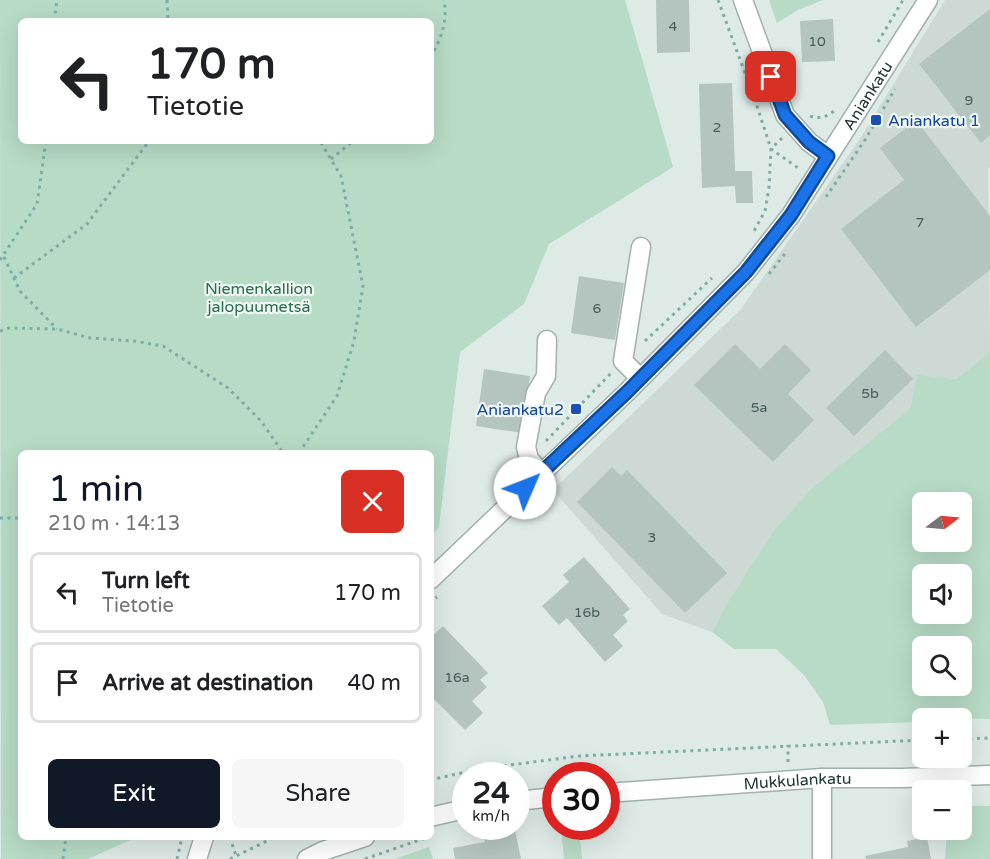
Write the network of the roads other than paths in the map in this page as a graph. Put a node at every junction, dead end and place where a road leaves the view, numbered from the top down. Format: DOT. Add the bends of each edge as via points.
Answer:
graph roads {
  1 [pos="743,0"];
  2 [pos="928,0"];
  3 [pos="828,156"];
  4 [pos="640,247"];
  5 [pos="547,340"];
  6 [pos="640,378"];
  7 [pos="541,472"];
  8 [pos="434,576"];
  9 [pos="990,775"];
  10 [pos="822,778"];
  11 [pos="620,792"];
  12 [pos="452,812"];
  13 [pos="434,817"];
  14 [pos="203,840"];
  15 [pos="356,840"];
  16 [pos="197,859"];
  17 [pos="307,859"];
  18 [pos="822,859"];
  1 -- 3 [label="street" via="785,115"];
  2 -- 3 [label="street, Aniankatu"];
  3 -- 6 [label="street, Aniankatu" via="791,215 746,272"];
  4 -- 6 [label="street" via="623,361"];
  5 -- 7 [label="street" via="546,376 536,393 525,447"];
  6 -- 7 [label="street, Aniankatu"];
  7 -- 8 [label="street, Aniankatu"];
  9 -- 10 [label="street, Mukkulankatu"];
  10 -- 11 [label="street, Mukkulankatu"];
  10 -- 18 [label="street"];
  12 -- 13 [label="street"];
  14 -- 16 [label="street"];
  15 -- 17 [label="street"];
}
